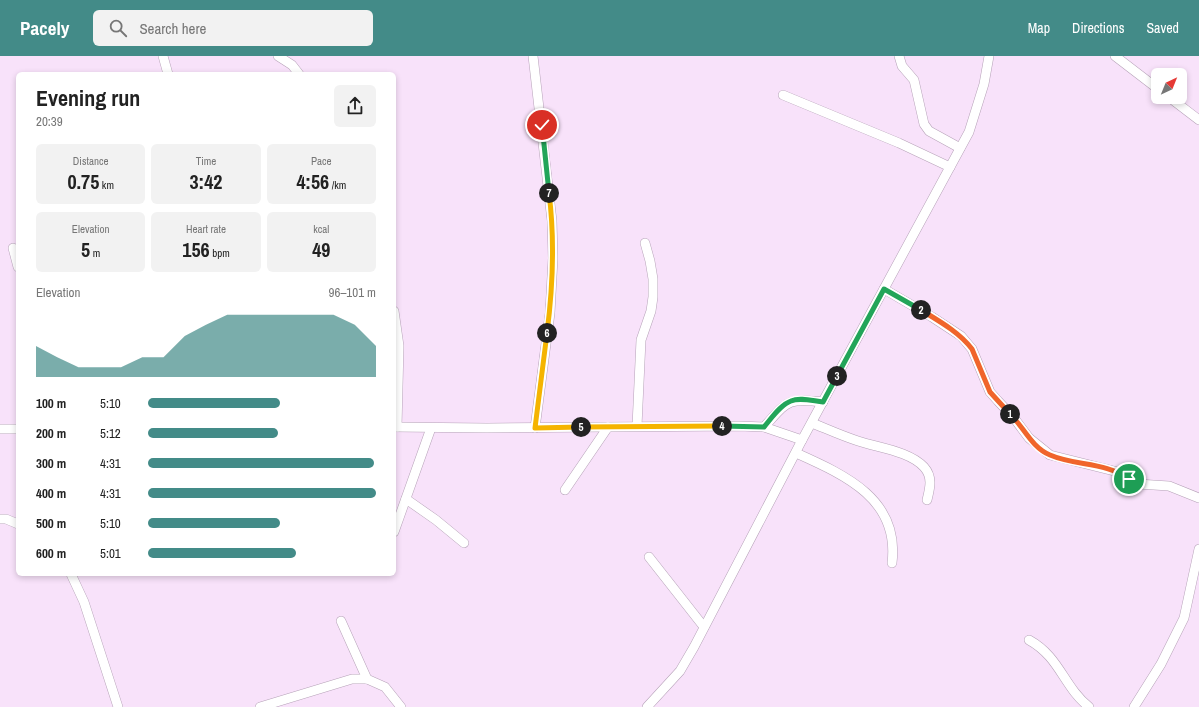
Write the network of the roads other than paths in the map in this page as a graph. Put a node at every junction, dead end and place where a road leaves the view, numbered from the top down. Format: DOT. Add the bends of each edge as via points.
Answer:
graph roads {
  1 [pos="164,56"];
  2 [pos="278,56"];
  3 [pos="533,56"];
  4 [pos="899,56"];
  5 [pos="989,56"];
  6 [pos="1115,56"];
  7 [pos="168,72"];
  8 [pos="297,72"];
  9 [pos="1151,84"];
  10 [pos="783,94"];
  11 [pos="1178,104"];
  12 [pos="1199,120"];
  13 [pos="960,148"];
  14 [pos="950,168"];
  15 [pos="645,243"];
  16 [pos="14,248"];
  17 [pos="16,258"];
  18 [pos="884,289"];
  19 [pos="396,325"];
  20 [pos="823,402"];
  21 [pos="396,407"];
  22 [pos="812,423"];
  23 [pos="637,426"];
  24 [pos="396,427"];
  25 [pos="608,427"];
  26 [pos="764,427"];
  27 [pos="430,428"];
  28 [pos="535,428"];
  29 [pos="0,429"];
  30 [pos="16,429"];
  31 [pos="802,440"];
  32 [pos="796,454"];
  33 [pos="565,490"];
  34 [pos="1199,498"];
  35 [pos="406,499"];
  36 [pos="928,500"];
  37 [pos="0,518"];
  38 [pos="16,523"];
  39 [pos="396,526"];
  40 [pos="464,543"];
  41 [pos="1199,549"];
  42 [pos="649,557"];
  43 [pos="892,563"];
  44 [pos="71,576"];
  45 [pos="341,621"];
  46 [pos="704,627"];
  47 [pos="1029,640"];
  48 [pos="367,679"];
  49 [pos="270,706"];
  50 [pos="118,707"];
  51 [pos="260,707"];
  52 [pos="401,707"];
  53 [pos="647,707"];
  54 [pos="1088,707"];
  55 [pos="1134,707"];
  1 -- 7 [label="street"];
  2 -- 8 [label="street"];
  3 -- 28 [label="street" via="552,221 553,258 550,313"];
  4 -- 13 [label="street" via="902,66 914,80 924,124 936,136"];
  5 -- 13 [label="street" via="984,84 969,132"];
  6 -- 9 [label="street"];
  10 -- 14 [label="street" via="899,143"];
  11 -- 12 [label="street"];
  13 -- 14 [label="street"];
  14 -- 18 [label="street"];
  15 -- 23 [label="street" via="653,279 653,297 641,340"];
  16 -- 17 [label="street"];
  18 -- 20 [label="street"];
  18 -- 34 [label="street" via="961,336 972,349 990,392 1042,450 1050,455 1123,474 1138,484 1169,486"];
  19 -- 21 [label="street" via="399,346"];
  20 -- 22 [label="street"];
  20 -- 26 [label="street" via="791,401"];
  22 -- 31 [label="street"];
  22 -- 36 [label="street" via="915,460 930,477"];
  23 -- 25 [label="street"];
  23 -- 26 [label="street"];
  24 -- 27 [label="street"];
  25 -- 28 [label="street"];
  25 -- 33 [label="street"];
  26 -- 31 [label="street"];
  27 -- 28 [label="street"];
  27 -- 35 [label="street"];
  29 -- 30 [label="street"];
  31 -- 32 [label="street"];
  32 -- 43 [label="street" via="836,471 874,500 890,526 894,541"];
  32 -- 46 [label="street"];
  35 -- 39 [label="street"];
  35 -- 40 [label="street"];
  37 -- 38 [label="street"];
  41 -- 55 [label="street" via="1184,618 1161,664"];
  42 -- 46 [label="street"];
  44 -- 50 [label="street" via="84,602"];
  45 -- 48 [label="street"];
  46 -- 53 [label="street" via="680,671"];
  47 -- 54 [label="street" via="1050,656 1070,688"];
  48 -- 49 [label="street" via="352,679"];
  48 -- 52 [label="street" via="384,687"];
  49 -- 51 [label="street"];
}
